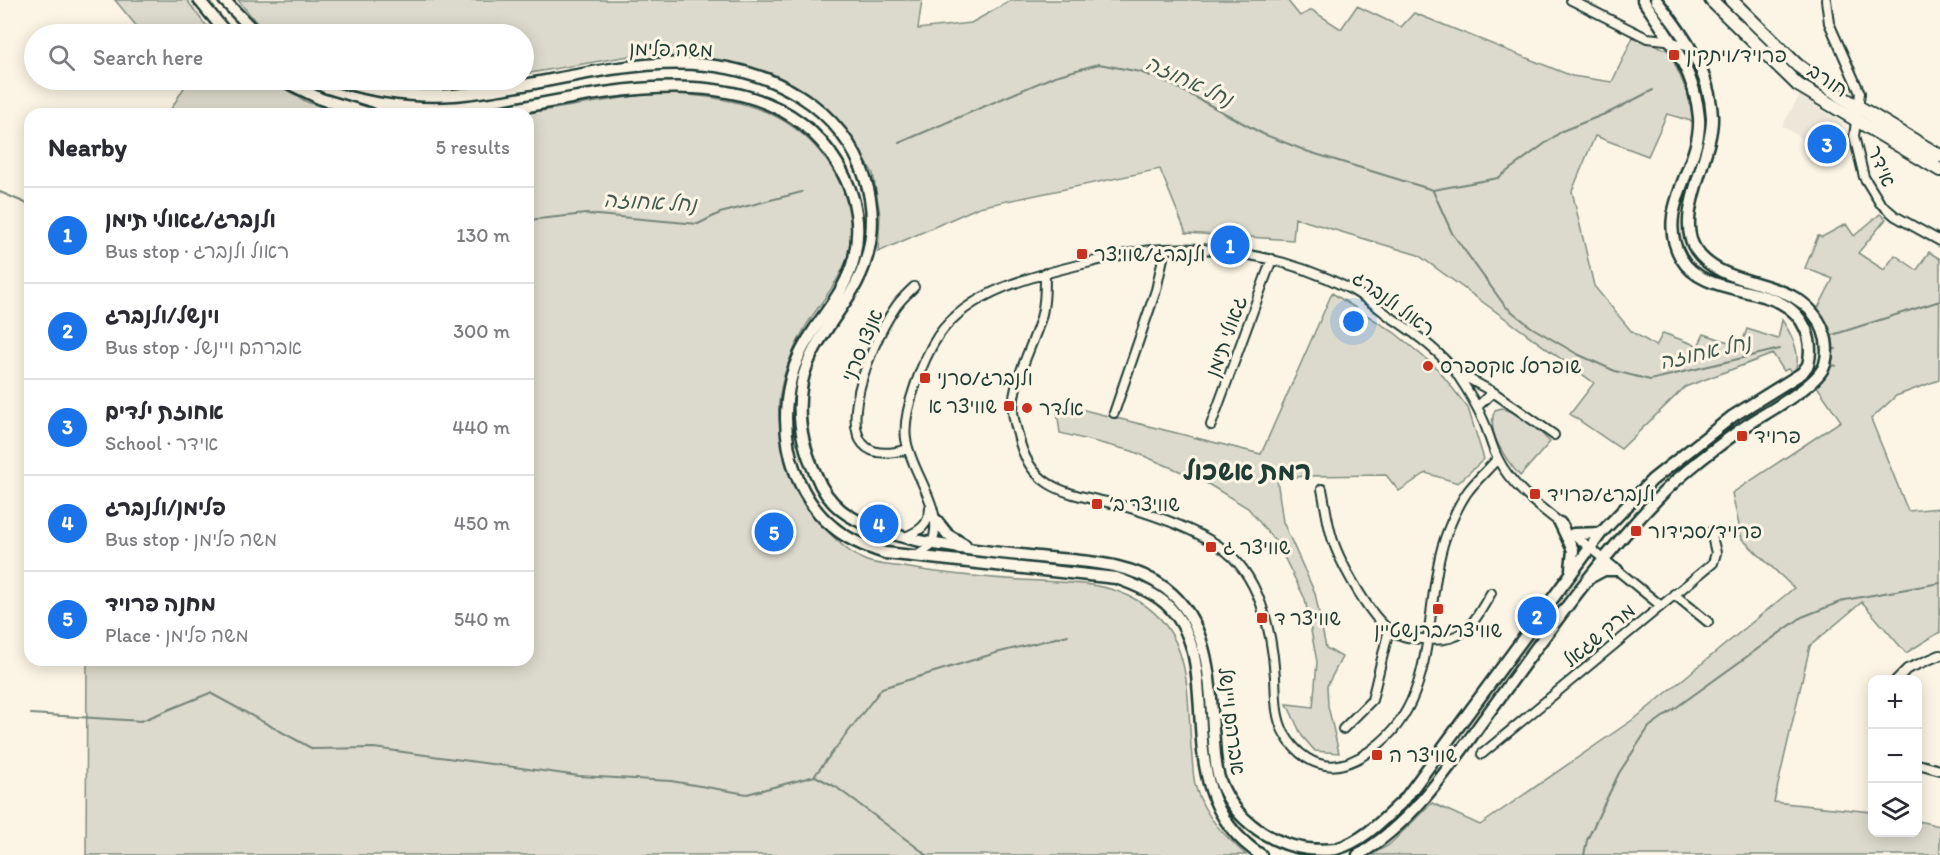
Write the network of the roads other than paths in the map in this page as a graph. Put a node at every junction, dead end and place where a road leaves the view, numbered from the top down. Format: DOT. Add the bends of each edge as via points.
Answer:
graph roads {
  1 [pos="199,0"];
  2 [pos="224,0"];
  3 [pos="1571,0"];
  4 [pos="1643,0"];
  5 [pos="1656,0"];
  6 [pos="1711,0"];
  7 [pos="1731,0"];
  8 [pos="1826,0"];
  9 [pos="219,24"];
  10 [pos="247,24"];
  11 [pos="1671,40"];
  12 [pos="1691,48"];
  13 [pos="534,82"];
  14 [pos="303,90"];
  15 [pos="372,90"];
  16 [pos="490,90"];
  17 [pos="351,108"];
  18 [pos="521,108"];
  19 [pos="1859,108"];
  20 [pos="1854,121"];
  21 [pos="1940,156"];
  22 [pos="1940,170"];
  23 [pos="1940,241"];
  24 [pos="1164,249"];
  25 [pos="1272,259"];
  26 [pos="1044,273"];
  27 [pos="914,287"];
  28 [pos="1455,372"];
  29 [pos="1493,392"];
  30 [pos="1478,406"];
  31 [pos="1114,413"];
  32 [pos="1211,425"];
  33 [pos="1554,435"];
  34 [pos="908,449"];
  35 [pos="1497,459"];
  36 [pos="1322,489"];
  37 [pos="930,507"];
  38 [pos="936,520"];
  39 [pos="1560,523"];
  40 [pos="1711,532"];
  41 [pos="1573,534"];
  42 [pos="1601,534"];
  43 [pos="904,537"];
  44 [pos="933,542"];
  45 [pos="1589,547"];
  46 [pos="971,548"];
  47 [pos="912,557"];
  48 [pos="1603,558"];
  49 [pos="1617,570"];
  50 [pos="1569,575"];
  51 [pos="1588,579"];
  52 [pos="1491,594"];
  53 [pos="1674,594"];
  54 [pos="1660,605"];
  55 [pos="1708,622"];
  56 [pos="1389,629"];
  57 [pos="1428,640"];
  58 [pos="1940,655"];
  59 [pos="1901,675"];
  60 [pos="1343,729"];
  61 [pos="1482,754"];
  62 [pos="1922,765"];
  63 [pos="1940,770"];
  64 [pos="1261,855"];
  65 [pos="1358,855"];
  1 -- 9 [label="main road"];
  2 -- 10 [label="main road"];
  3 -- 11 [label="street" via="1647,38"];
  4 -- 11 [label="main road"];
  5 -- 12 [label="main road"];
  6 -- 20 [label="main road, חורב" via="1798,85"];
  7 -- 19 [label="main road, חורב" via="1797,65"];
  8 -- 19 [label="street" via="1828,23 1858,87"];
  11 -- 12 [label="street"];
  11 -- 42 [label="main road" via="1696,94 1699,120 1695,146 1675,202 1672,228 1676,248 1682,260 1699,275 1776,300 1794,310 1809,337 1810,357 1802,373 1733,416 1652,480"];
  12 -- 48 [label="main road" via="1704,74 1712,117 1709,148 1690,212 1691,241 1715,268 1780,290 1810,310 1824,334 1825,364 1816,378 1740,430 1663,493"];
  13 -- 43 [label="main road, משה פלימן" via="612,67 694,64 745,73 781,86 824,114 845,139 871,197 872,225 865,265 821,336 803,379 800,414 804,443 816,477 842,511 874,528"];
  14 -- 17 [label="main road"];
  15 -- 16 [label="main road, משה פלימן" via="432,96"];
  18 -- 47 [label="main road, משה פלימן" via="614,91 693,87 741,96 774,108 814,133 833,156 849,186 856,208 857,233 851,268 807,340 793,371 784,412 787,439 805,489 832,526 868,548"];
  19 -- 20 [label="street, אידר"];
  19 -- 21 [label="main road, חורב"];
  20 -- 22 [label="main road, חורב"];
  20 -- 23 [label="street, אידר" via="1855,144 1864,177 1880,203"];
  24 -- 25 [label="street, ראול ולנברג"];
  24 -- 26 [label="street, ראול ולנברג" via="1133,252"];
  24 -- 31 [label="street" via="1156,290"];
  25 -- 28 [label="street, ראול ולנברג" via="1351,289 1410,330"];
  25 -- 32 [label="street, גאולי תימן"];
  26 -- 34 [label="street, ראול ולנברג" via="1000,287 953,319 938,336 908,412"];
  26 -- 57 [label="street" via="1046,292 1040,323 1028,350 1013,410 1026,462 1051,487 1192,531 1220,547 1239,566 1257,595 1270,635 1279,723 1292,748 1312,762 1332,766 1368,753 1392,733 1416,691"];
  27 -- 34 [label="street, אנצו סרני" via="895,307 882,330 865,369 856,414 859,439 868,450 880,454"];
  28 -- 29 [label="street, ראול ולנברג"];
  28 -- 30 [label="street, ראול ולנברג"];
  29 -- 30 [label="street"];
  29 -- 33 [label="street, ראול ולנברג"];
  30 -- 35 [label="street, ראול ולנברג"];
  34 -- 37 [label="street, ראול ולנברג"];
  35 -- 39 [label="street, ראול ולנברג" via="1517,485"];
  35 -- 57 [label="street" via="1465,495 1441,551"];
  36 -- 56 [label="street" via="1331,537 1359,595"];
  37 -- 38 [label="street, ראול ולנברג"];
  37 -- 43 [label="street" via="928,522"];
  38 -- 44 [label="street"];
  38 -- 46 [label="main road" via="948,535"];
  39 -- 41 [label="street, ראול ולנברג"];
  39 -- 50 [label="main road" via="1573,550"];
  40 -- 53 [label="street, מרק שגאל" via="1716,553 1713,563"];
  41 -- 42 [label="main road"];
  41 -- 45 [label="street, ראול ולנברג"];
  42 -- 45 [label="main road"];
  43 -- 44 [label="main road, משה פלימן"];
  44 -- 46 [label="main road, אברהם ויינשל"];
  44 -- 47 [label="street"];
  45 -- 48 [label="street, ראול ולנברג"];
  45 -- 50 [label="main road, אברהם ויינשל"];
  46 -- 50 [label="main road, אברהם ויינשל" via="1114,564 1164,587 1182,604 1202,643 1211,689 1216,766 1225,792 1255,832 1284,848 1311,852 1336,849 1356,840 1405,799"];
  47 -- 64 [label="main road, אברהם ויינשל" via="1116,578 1138,586 1166,604 1195,657 1210,790 1218,811 1234,834"];
  48 -- 49 [label="street, ראול ולנברג"];
  48 -- 51 [label="main road"];
  49 -- 51 [label="main road" via="1605,570"];
  49 -- 54 [label="street, ראול ולנברג"];
  51 -- 65 [label="main road" via="1403,822"];
  52 -- 57 [label="street" via="1472,625 1457,638"];
  53 -- 54 [label="street, מרק שגאל"];
  53 -- 55 [label="street"];
  54 -- 61 [label="street, מרק שגאל"];
  56 -- 57 [label="street" via="1406,638"];
  56 -- 60 [label="street" via="1372,700"];
  58 -- 59 [label="street"];
  62 -- 63 [label="street"];
}
